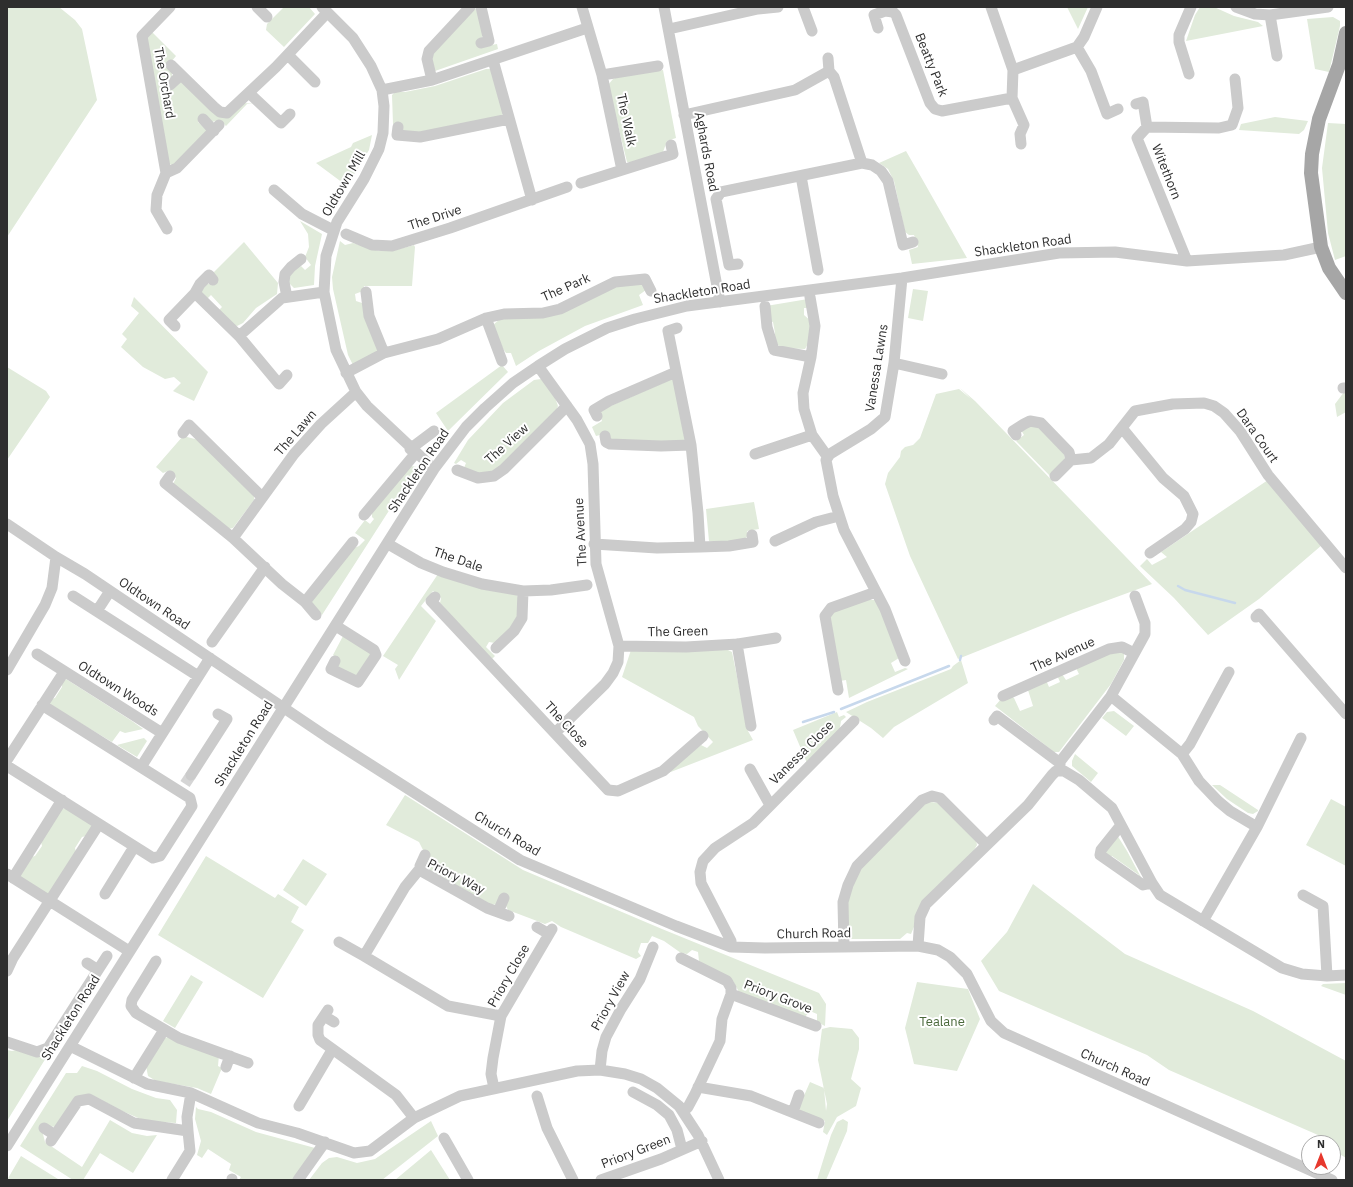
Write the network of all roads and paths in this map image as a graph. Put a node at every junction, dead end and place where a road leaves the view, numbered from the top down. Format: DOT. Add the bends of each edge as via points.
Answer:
graph roads {
  1 [pos="170,7"];
  2 [pos="256,7"];
  3 [pos="470,7"];
  4 [pos="481,7"];
  5 [pos="582,7"];
  6 [pos="664,7"];
  7 [pos="778,7"];
  8 [pos="803,7"];
  9 [pos="991,7"];
  10 [pos="1097,7"];
  11 [pos="1191,7"];
  12 [pos="1328,7"];
  13 [pos="758,8"];
  14 [pos="1241,8"];
  15 [pos="325,10"];
  16 [pos="1270,15"];
  17 [pos="267,17"];
  18 [pos="587,28"];
  19 [pos="878,28"];
  20 [pos="668,29"];
  21 [pos="812,31"];
  22 [pos="1346,33"];
  23 [pos="481,43"];
  24 [pos="1077,47"];
  25 [pos="288,55"];
  26 [pos="1277,56"];
  27 [pos="828,58"];
  28 [pos="493,60"];
  29 [pos="171,65"];
  30 [pos="658,66"];
  31 [pos="1013,70"];
  32 [pos="829,71"];
  33 [pos="181,74"];
  34 [pos="1189,74"];
  35 [pos="602,75"];
  36 [pos="1235,79"];
  37 [pos="432,80"];
  38 [pos="315,82"];
  39 [pos="170,85"];
  40 [pos="382,90"];
  41 [pos="249,94"];
  42 [pos="1012,98"];
  43 [pos="1136,104"];
  44 [pos="1118,109"];
  45 [pos="290,114"];
  46 [pos="684,115"];
  47 [pos="203,119"];
  48 [pos="509,119"];
  49 [pos="398,127"];
  50 [pos="1147,127"];
  51 [pos="1021,144"];
  52 [pos="671,145"];
  53 [pos="862,163"];
  54 [pos="622,170"];
  55 [pos="166,173"];
  56 [pos="801,176"];
  57 [pos="581,183"];
  58 [pos="567,187"];
  59 [pos="274,190"];
  60 [pos="532,200"];
  61 [pos="167,229"];
  62 [pos="333,230"];
  63 [pos="346,234"];
  64 [pos="913,242"];
  65 [pos="1321,247"];
  66 [pos="300,259"];
  67 [pos="1187,261"];
  68 [pos="738,264"];
  69 [pos="818,270"];
  70 [pos="902,278"];
  71 [pos="213,280"];
  72 [pos="651,291"];
  73 [pos="324,292"];
  74 [pos="195,293"];
  75 [pos="1346,293"];
  76 [pos="287,296"];
  77 [pos="364,296"];
  78 [pos="810,297"];
  79 [pos="720,302"];
  80 [pos="765,306"];
  81 [pos="486,318"];
  82 [pos="175,326"];
  83 [pos="677,328"];
  84 [pos="239,336"];
  85 [pos="384,353"];
  86 [pos="811,357"];
  87 [pos="502,361"];
  88 [pos="894,363"];
  89 [pos="538,366"];
  90 [pos="676,372"];
  91 [pos="346,373"];
  92 [pos="942,374"];
  93 [pos="287,375"];
  94 [pos="356,392"];
  95 [pos="567,406"];
  96 [pos="597,416"];
  97 [pos="1122,428"];
  98 [pos="434,431"];
  99 [pos="183,433"];
  100 [pos="812,435"];
  101 [pos="1016,435"];
  102 [pos="605,436"];
  103 [pos="691,445"];
  104 [pos="413,451"];
  105 [pos="755,454"];
  106 [pos="828,456"];
  107 [pos="1071,460"];
  108 [pos="434,470"];
  109 [pos="457,470"];
  110 [pos="170,476"];
  111 [pos="1054,476"];
  112 [pos="262,497"];
  113 [pos="364,515"];
  114 [pos="839,516"];
  115 [pos="7,524"];
  116 [pos="233,538"];
  117 [pos="752,539"];
  118 [pos="775,540"];
  119 [pos="353,542"];
  120 [pos="388,544"];
  121 [pos="594,544"];
  122 [pos="700,547"];
  123 [pos="1150,553"];
  124 [pos="56,557"];
  125 [pos="1344,562"];
  126 [pos="265,567"];
  127 [pos="587,584"];
  128 [pos="110,591"];
  129 [pos="523,591"];
  130 [pos="876,592"];
  131 [pos="73,596"];
  132 [pos="1135,596"];
  133 [pos="434,597"];
  134 [pos="305,602"];
  135 [pos="97,611"];
  136 [pos="316,615"];
  137 [pos="1256,617"];
  138 [pos="336,626"];
  139 [pos="776,638"];
  140 [pos="212,642"];
  141 [pos="736,644"];
  142 [pos="619,646"];
  143 [pos="496,648"];
  144 [pos="1134,653"];
  145 [pos="37,654"];
  146 [pos="210,658"];
  147 [pos="335,661"];
  148 [pos="906,661"];
  149 [pos="7,670"];
  150 [pos="64,672"];
  151 [pos="1229,672"];
  152 [pos="198,676"];
  153 [pos="838,690"];
  154 [pos="1003,696"];
  155 [pos="1111,696"];
  156 [pos="42,705"];
  157 [pos="284,708"];
  158 [pos="218,714"];
  159 [pos="1346,714"];
  160 [pos="994,720"];
  161 [pos="854,721"];
  162 [pos="751,726"];
  163 [pos="162,733"];
  164 [pos="554,733"];
  165 [pos="703,736"];
  166 [pos="1301,738"];
  167 [pos="1182,754"];
  168 [pos="7,760"];
  169 [pos="7,766"];
  170 [pos="141,767"];
  171 [pos="1060,767"];
  172 [pos="750,769"];
  173 [pos="185,784"];
  174 [pos="62,800"];
  175 [pos="770,805"];
  176 [pos="98,824"];
  177 [pos="1121,824"];
  178 [pos="1257,827"];
  179 [pos="986,844"];
  180 [pos="134,847"];
  181 [pos="425,854"];
  182 [pos="421,871"];
  183 [pos="10,876"];
  184 [pos="1152,883"];
  185 [pos="105,894"];
  186 [pos="1303,895"];
  187 [pos="504,898"];
  188 [pos="50,901"];
  189 [pos="1203,921"];
  190 [pos="537,927"];
  191 [pos="339,942"];
  192 [pos="918,946"];
  193 [pos="730,947"];
  194 [pos="844,947"];
  195 [pos="649,949"];
  196 [pos="129,952"];
  197 [pos="10,956"];
  198 [pos="107,956"];
  199 [pos="364,956"];
  200 [pos="688,958"];
  201 [pos="156,961"];
  202 [pos="87,963"];
  203 [pos="98,970"];
  204 [pos="7,972"];
  205 [pos="1346,975"];
  206 [pos="1327,976"];
  207 [pos="731,994"];
  208 [pos="501,1016"];
  209 [pos="334,1022"];
  210 [pos="816,1026"];
  211 [pos="164,1030"];
  212 [pos="7,1042"];
  213 [pos="70,1046"];
  214 [pos="332,1050"];
  215 [pos="230,1056"];
  216 [pos="248,1063"];
  217 [pos="226,1068"];
  218 [pos="600,1070"];
  219 [pos="134,1078"];
  220 [pos="698,1087"];
  221 [pos="494,1088"];
  222 [pos="632,1092"];
  223 [pos="191,1093"];
  224 [pos="799,1095"];
  225 [pos="537,1096"];
  226 [pos="299,1106"];
  227 [pos="684,1111"];
  228 [pos="793,1112"];
  229 [pos="414,1118"];
  230 [pos="819,1122"];
  231 [pos="44,1128"];
  232 [pos="188,1132"];
  233 [pos="444,1138"];
  234 [pos="702,1141"];
  235 [pos="325,1142"];
  236 [pos="7,1146"];
  237 [pos="682,1149"];
  238 [pos="172,1180"];
  239 [pos="298,1180"];
  240 [pos="468,1180"];
  241 [pos="574,1180"];
  242 [pos="601,1180"];
  243 [pos="719,1180"];
  244 [pos="1332,1180"];
  1 -- 55 [label="street, The Orchard" via="142,36"];
  2 -- 17 [label="street"];
  3 -- 37 [label="street" via="429,51 427,58"];
  4 -- 23 [label="street" via="490,40"];
  5 -- 18 [label="street, The Walk"];
  6 -- 20 [label="street, Aghards Road"];
  7 -- 13 [label="street"];
  8 -- 21 [label="street"];
  9 -- 31 [label="street"];
  10 -- 24 [label="street"];
  11 -- 34 [label="street" via="1179,35"];
  12 -- 16 [label="street"];
  13 -- 20 [label="street"];
  14 -- 16 [label="street"];
  15 -- 25 [label="street, The Orchard"];
  15 -- 40 [label="street, Oldtown Mill" via="362,51"];
  16 -- 26 [label="street"];
  18 -- 28 [label="street"];
  18 -- 35 [label="street, The Walk"];
  19 -- 42 [label="street, Beatty Park" via="874,15 885,11 896,15 930,103 935,109 942,111"];
  20 -- 46 [label="street, Aghards Road"];
  22 -- 65 [label="main road" via="1338,65 1319,118 1312,154"];
  24 -- 31 [label="street"];
  24 -- 44 [label="street" via="1091,70 1107,114"];
  25 -- 38 [label="street"];
  25 -- 41 [label="street, The Orchard"];
  27 -- 32 [label="street"];
  28 -- 37 [label="street"];
  28 -- 48 [label="street"];
  29 -- 33 [label="street, The Orchard"];
  30 -- 35 [label="street"];
  31 -- 42 [label="street"];
  32 -- 46 [label="street" via="795,90"];
  32 -- 53 [label="street" via="834,78"];
  33 -- 39 [label="street, The Orchard"];
  33 -- 41 [label="street, The Orchard" via="214,107 224,113 229,112"];
  35 -- 54 [label="street, The Walk"];
  36 -- 50 [label="street" via="1238,108 1232,125 1219,128"];
  37 -- 40 [label="street"];
  40 -- 62 [label="street, Oldtown Mill" via="384,125 379,149"];
  41 -- 45 [label="street" via="282,123"];
  42 -- 51 [label="street" via="1024,125 1020,134"];
  43 -- 50 [label="street, Witethorn" via="1142,102"];
  46 -- 79 [label="street, Aghards Road"];
  47 -- 55 [label="street" via="217,128 178,168"];
  48 -- 49 [label="street" via="420,137 397,134"];
  48 -- 60 [label="street"];
  50 -- 67 [label="street, Witethorn" via="1137,138"];
  52 -- 54 [label="street, The Walk" via="673,154"];
  53 -- 56 [label="street"];
  53 -- 64 [label="street" via="872,165 881,171 888,181 903,245"];
  54 -- 57 [label="street, The Walk"];
  55 -- 61 [label="street" via="155,202 156,210"];
  56 -- 68 [label="street" via="721,192 716,199 729,265"];
  56 -- 69 [label="street"];
  58 -- 60 [label="street, The Drive"];
  59 -- 62 [label="street" via="302,214"];
  60 -- 63 [label="street, The Drive" via="419,238 387,246 372,245"];
  62 -- 73 [label="street, Oldtown Mill" via="326,256"];
  65 -- 67 [label="street, Shackleton Road" via="1284,256"];
  65 -- 75 [label="main road" via="1329,268"];
  66 -- 76 [label="street" via="286,274 284,282"];
  67 -- 70 [label="street, Shackleton Road" via="1115,252 1079,252 1030,257"];
  70 -- 79 [label="street, Shackleton Road"];
  70 -- 88 [label="street, Vanessa Lawns"];
  71 -- 74 [label="street" via="209,275"];
  72 -- 81 [label="street, The Park" via="645,279 615,282 578,301 543,313 504,314"];
  73 -- 76 [label="street"];
  73 -- 91 [label="street, Oldtown Mill" via="336,350"];
  74 -- 82 [label="street" via="169,320"];
  74 -- 84 [label="street"];
  76 -- 84 [label="street"];
  77 -- 85 [label="street"];
  78 -- 86 [label="street" via="815,326"];
  79 -- 89 [label="street, Shackleton Road" via="687,306 621,323 565,349"];
  80 -- 86 [label="street" via="767,326 774,350"];
  81 -- 85 [label="street, The Park" via="438,339"];
  81 -- 87 [label="street"];
  83 -- 90 [label="street" via="668,330"];
  84 -- 93 [label="street" via="279,384"];
  85 -- 91 [label="street, The Park"];
  86 -- 100 [label="street" via="803,393 804,409"];
  88 -- 92 [label="street"];
  88 -- 106 [label="street, Vanessa Lawns" via="884,419"];
  89 -- 95 [label="street, The Avenue"];
  89 -- 108 [label="street, Shackleton Road" via="513,383 466,427"];
  90 -- 96 [label="street" via="609,401 594,410"];
  90 -- 103 [label="street"];
  91 -- 94 [label="street, Oldtown Mill"];
  94 -- 104 [label="street, Oldtown Mill"];
  94 -- 112 [label="street, The Lawn" via="305,442"];
  95 -- 109 [label="street, The View" via="494,476 478,478"];
  95 -- 121 [label="street, The Avenue" via="583,430 592,454"];
  97 -- 107 [label="street, Dara Court" via="1109,444 1091,458"];
  97 -- 123 [label="street" via="1162,478 1184,496 1192,514 1192,522 1185,529"];
  97 -- 125 [label="street, Dara Court" via="1132,413 1145,408 1204,403 1216,407 1240,431 1268,475"];
  98 -- 104 [label="street"];
  99 -- 112 [label="street" via="189,425"];
  100 -- 105 [label="street"];
  100 -- 106 [label="street"];
  101 -- 107 [label="street" via="1013,431 1030,421 1041,423 1069,452"];
  102 -- 103 [label="street" via="606,442 610,444"];
  103 -- 122 [label="street"];
  104 -- 108 [label="street, Oldtown Mill"];
  104 -- 113 [label="street"];
  106 -- 114 [label="street" via="826,465"];
  107 -- 111 [label="street"];
  108 -- 120 [label="street, Shackleton Road"];
  110 -- 116 [label="street" via="165,483"];
  112 -- 116 [label="street, The Lawn"];
  114 -- 118 [label="street" via="816,522"];
  114 -- 130 [label="street"];
  115 -- 124 [label="street, Oldtown Road"];
  116 -- 126 [label="street"];
  117 -- 122 [label="street" via="729,546"];
  119 -- 134 [label="street"];
  120 -- 129 [label="street, The Dale" via="443,572 482,584"];
  120 -- 138 [label="street, Shackleton Road"];
  121 -- 122 [label="street" via="657,548"];
  121 -- 142 [label="street, The Avenue" via="600,582"];
  124 -- 128 [label="street, Oldtown Road"];
  124 -- 149 [label="street" via="52,588 45,605"];
  126 -- 134 [label="street"];
  126 -- 140 [label="street"];
  127 -- 129 [label="street, The Dale" via="551,590"];
  128 -- 135 [label="street"];
  128 -- 146 [label="street, Oldtown Road"];
  129 -- 143 [label="street" via="522,618 514,632"];
  130 -- 148 [label="street" via="886,609"];
  130 -- 153 [label="street" via="831,608 825,616"];
  131 -- 135 [label="street"];
  132 -- 144 [label="street" via="1146,629"];
  133 -- 164 [label="street, The Close" via="431,601"];
  134 -- 136 [label="street"];
  135 -- 152 [label="street"];
  137 -- 159 [label="street" via="1259,614"];
  138 -- 147 [label="street" via="374,650 376,655 358,682 331,669"];
  138 -- 157 [label="street, Shackleton Road"];
  139 -- 141 [label="street, The Green"];
  141 -- 142 [label="street, The Green" via="678,647"];
  141 -- 162 [label="street"];
  142 -- 164 [label="street, The Avenue" via="618,662 613,673"];
  144 -- 154 [label="street, The Avenue" via="1122,647 1109,649"];
  144 -- 155 [label="street"];
  145 -- 150 [label="street, Oldtown Woods"];
  146 -- 152 [label="street, Oldtown Woods"];
  146 -- 157 [label="street, Oldtown Road"];
  150 -- 156 [label="street, Oldtown Woods"];
  150 -- 163 [label="street, Oldtown Woods"];
  151 -- 167 [label="street"];
  152 -- 163 [label="street, Oldtown Woods"];
  155 -- 167 [label="street"];
  155 -- 171 [label="street"];
  156 -- 168 [label="street, Oldtown Woods"];
  156 -- 170 [label="street"];
  157 -- 193 [label="street, Church Road" via="520,860"];
  157 -- 196 [label="street, Shackleton Road"];
  158 -- 173 [label="street" via="226,719"];
  160 -- 171 [label="street" via="997,716"];
  161 -- 175 [label="street, Vanessa Close"];
  163 -- 170 [label="street"];
  164 -- 165 [label="street, The Close" via="605,788 613,791 663,772"];
  166 -- 178 [label="street"];
  167 -- 178 [label="street" via="1208,791 1230,810"];
  169 -- 174 [label="street"];
  170 -- 173 [label="street"];
  171 -- 177 [label="street" via="1108,804"];
  171 -- 179 [label="street" via="1028,805"];
  172 -- 175 [label="street, Vanessa Close"];
  173 -- 180 [label="street" via="192,806 159,858 153,858"];
  174 -- 176 [label="street"];
  174 -- 183 [label="street"];
  175 -- 193 [label="street, Vanessa Close" via="753,823 712,851 702,865 702,883 731,941"];
  176 -- 180 [label="street"];
  176 -- 188 [label="street"];
  177 -- 184 [label="street"];
  177 -- 184 [label="street" via="1100,854 1144,885"];
  178 -- 189 [label="street"];
  179 -- 192 [label="street" via="926,904 920,917"];
  179 -- 194 [label="street" via="940,798 932,796 922,800 857,866 843,902"];
  180 -- 185 [label="street"];
  181 -- 182 [label="street" via="420,866"];
  182 -- 187 [label="street, Priory Way" via="503,914"];
  182 -- 199 [label="street, Priory Way" via="413,875"];
  183 -- 188 [label="street"];
  184 -- 189 [label="street" via="1160,895"];
  186 -- 206 [label="street" via="1323,906"];
  188 -- 196 [label="street"];
  188 -- 197 [label="street"];
  189 -- 206 [label="street" via="1282,968 1292,972"];
  190 -- 208 [label="street, Priory Close" via="551,932"];
  191 -- 199 [label="street"];
  192 -- 194 [label="street, Church Road"];
  192 -- 244 [label="street, Church Road" via="938,950 958,964 971,981 991,1021 1004,1033"];
  193 -- 194 [label="street, Church Road"];
  195 -- 218 [label="street, Priory View" via="640,979 606,1037"];
  196 -- 213 [label="street, Shackleton Road"];
  197 -- 204 [label="street"];
  198 -- 203 [label="street"];
  199 -- 208 [label="street" via="448,1006"];
  200 -- 207 [label="street, Priory Grove" via="729,983"];
  201 -- 211 [label="street" via="132,1000 131,1006 136,1013"];
  202 -- 203 [label="street"];
  203 -- 212 [label="street" via="48,1048 37,1052"];
  205 -- 206 [label="street"];
  207 -- 210 [label="street, Priory Grove"];
  207 -- 220 [label="street, Priory Grove" via="722,1019 720,1041"];
  208 -- 221 [label="street, Priory Close" via="492,1058 491,1074"];
  209 -- 214 [label="street" via="326,1013 318,1025 320,1040"];
  211 -- 215 [label="street" via="194,1045"];
  211 -- 219 [label="street"];
  213 -- 219 [label="street"];
  213 -- 236 [label="street, Shackleton Road"];
  214 -- 226 [label="street"];
  214 -- 229 [label="street" via="391,1090"];
  215 -- 216 [label="street"];
  215 -- 217 [label="street"];
  218 -- 221 [label="street" via="570,1072"];
  218 -- 227 [label="street" via="625,1074 645,1081 668,1095"];
  219 -- 223 [label="street" via="154,1086"];
  220 -- 227 [label="street, Priory Grove"];
  220 -- 228 [label="street" via="751,1096"];
  221 -- 229 [label="street" via="460,1096"];
  222 -- 237 [label="street, Priory Green" via="657,1105 669,1115 677,1130"];
  223 -- 232 [label="street" via="187,1117"];
  223 -- 235 [label="street" via="258,1122"];
  224 -- 228 [label="street"];
  225 -- 241 [label="street" via="547,1128"];
  227 -- 234 [label="street"];
  228 -- 230 [label="street"];
  229 -- 235 [label="street" via="366,1152 354,1153"];
  231 -- 232 [label="street" via="53,1138 78,1102 89,1099 134,1123"];
  232 -- 238 [label="street" via="190,1151"];
  233 -- 240 [label="street"];
  234 -- 237 [label="street, Priory Green"];
  234 -- 243 [label="street"];
  235 -- 239 [label="street"];
  237 -- 242 [label="street, Priory Green"];
}
